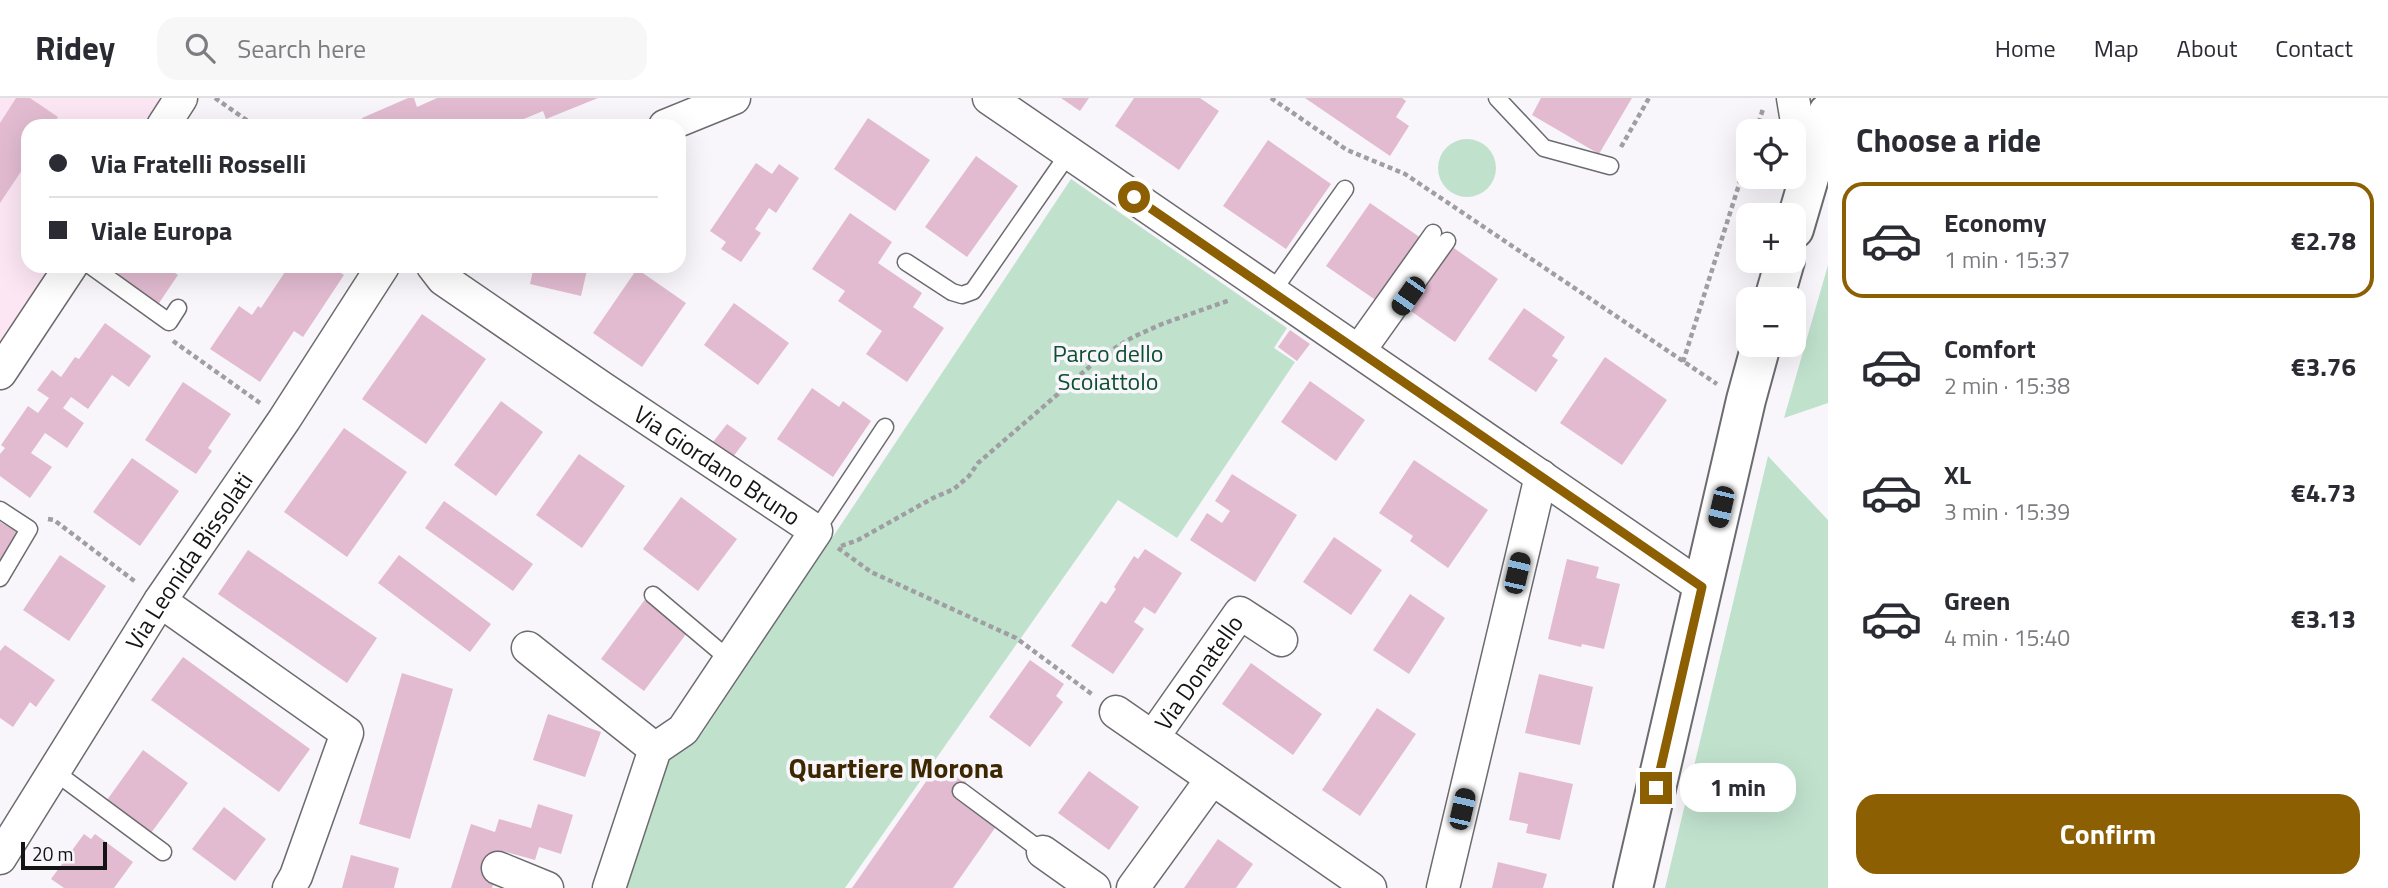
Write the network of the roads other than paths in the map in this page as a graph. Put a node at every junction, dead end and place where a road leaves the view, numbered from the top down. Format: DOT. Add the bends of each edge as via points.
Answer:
graph roads {
  1 [pos="181,98"];
  2 [pos="734,98"];
  3 [pos="989,98"];
  4 [pos="1497,98"];
  5 [pos="1793,98"];
  6 [pos="1828,113"];
  7 [pos="168,119"];
  8 [pos="682,119"];
  9 [pos="1069,153"];
  10 [pos="1610,166"];
  11 [pos="1807,182"];
  12 [pos="1345,189"];
  13 [pos="1801,203"];
  14 [pos="1440,237"];
  15 [pos="906,262"];
  16 [pos="66,273"];
  17 [pos="101,273"];
  18 [pos="378,273"];
  19 [pos="438,273"];
  20 [pos="1267,289"];
  21 [pos="178,308"];
  22 [pos="1359,351"];
  23 [pos="1758,357"];
  24 [pos="0,373"];
  25 [pos="885,427"];
  26 [pos="1541,476"];
  27 [pos="0,510"];
  28 [pos="816,531"];
  29 [pos="0,578"];
  30 [pos="1702,587"];
  31 [pos="653,595"];
  32 [pos="160,601"];
  33 [pos="1281,640"];
  34 [pos="528,648"];
  35 [pos="730,660"];
  36 [pos="1116,712"];
  37 [pos="1153,737"];
  38 [pos="655,749"];
  39 [pos="55,772"];
  40 [pos="1212,779"];
  41 [pos="961,791"];
  42 [pos="163,852"];
  43 [pos="1044,852"];
  44 [pos="0,859"];
  45 [pos="498,868"];
  46 [pos="289,888"];
  47 [pos="547,888"];
  48 [pos="610,888"];
  49 [pos="1094,888"];
  50 [pos="1133,888"];
  51 [pos="1370,888"];
  52 [pos="1443,888"];
  53 [pos="1633,888"];
  1 -- 7 [label="street"];
  2 -- 8 [label="street"];
  3 -- 9 [label="street"];
  4 -- 10 [label="lane" via="1544,148"];
  5 -- 11 [label="street"];
  6 -- 11 [label="main road"];
  9 -- 15 [label="lane" via="973,291 952,292"];
  9 -- 20 [label="street"];
  11 -- 13 [label="main road"];
  12 -- 20 [label="lane"];
  14 -- 22 [label="lane"];
  16 -- 24 [label="street"];
  17 -- 21 [label="lane" via="169,322"];
  18 -- 32 [label="street, Via Leonida Bissolati"];
  19 -- 28 [label="street, Via Giordano Bruno"];
  20 -- 22 [label="street"];
  22 -- 26 [label="street"];
  23 -- 30 [label="main road"];
  25 -- 28 [label="lane"];
  26 -- 30 [label="street"];
  26 -- 52 [label="street"];
  27 -- 29 [label="lane" via="29,529"];
  28 -- 35 [label="street, Via Giordano Bruno"];
  30 -- 53 [label="main road"];
  31 -- 35 [label="lane"];
  32 -- 39 [label="street, Via Leonida Bissolati"];
  32 -- 46 [label="street" via="347,733"];
  33 -- 37 [label="street, Via Donatello" via="1240,613"];
  34 -- 38 [label="street"];
  35 -- 38 [label="street, Via Giordano Bruno" via="683,730"];
  36 -- 37 [label="street, Via Donatello"];
  37 -- 40 [label="street, Via Donatello"];
  38 -- 48 [label="street"];
  39 -- 42 [label="lane"];
  39 -- 44 [label="street, Via Leonida Bissolati"];
  40 -- 50 [label="street"];
  40 -- 51 [label="street, Via Donatello"];
  41 -- 43 [label="lane"];
  43 -- 49 [label="street"];
  45 -- 47 [label="street"];
}
